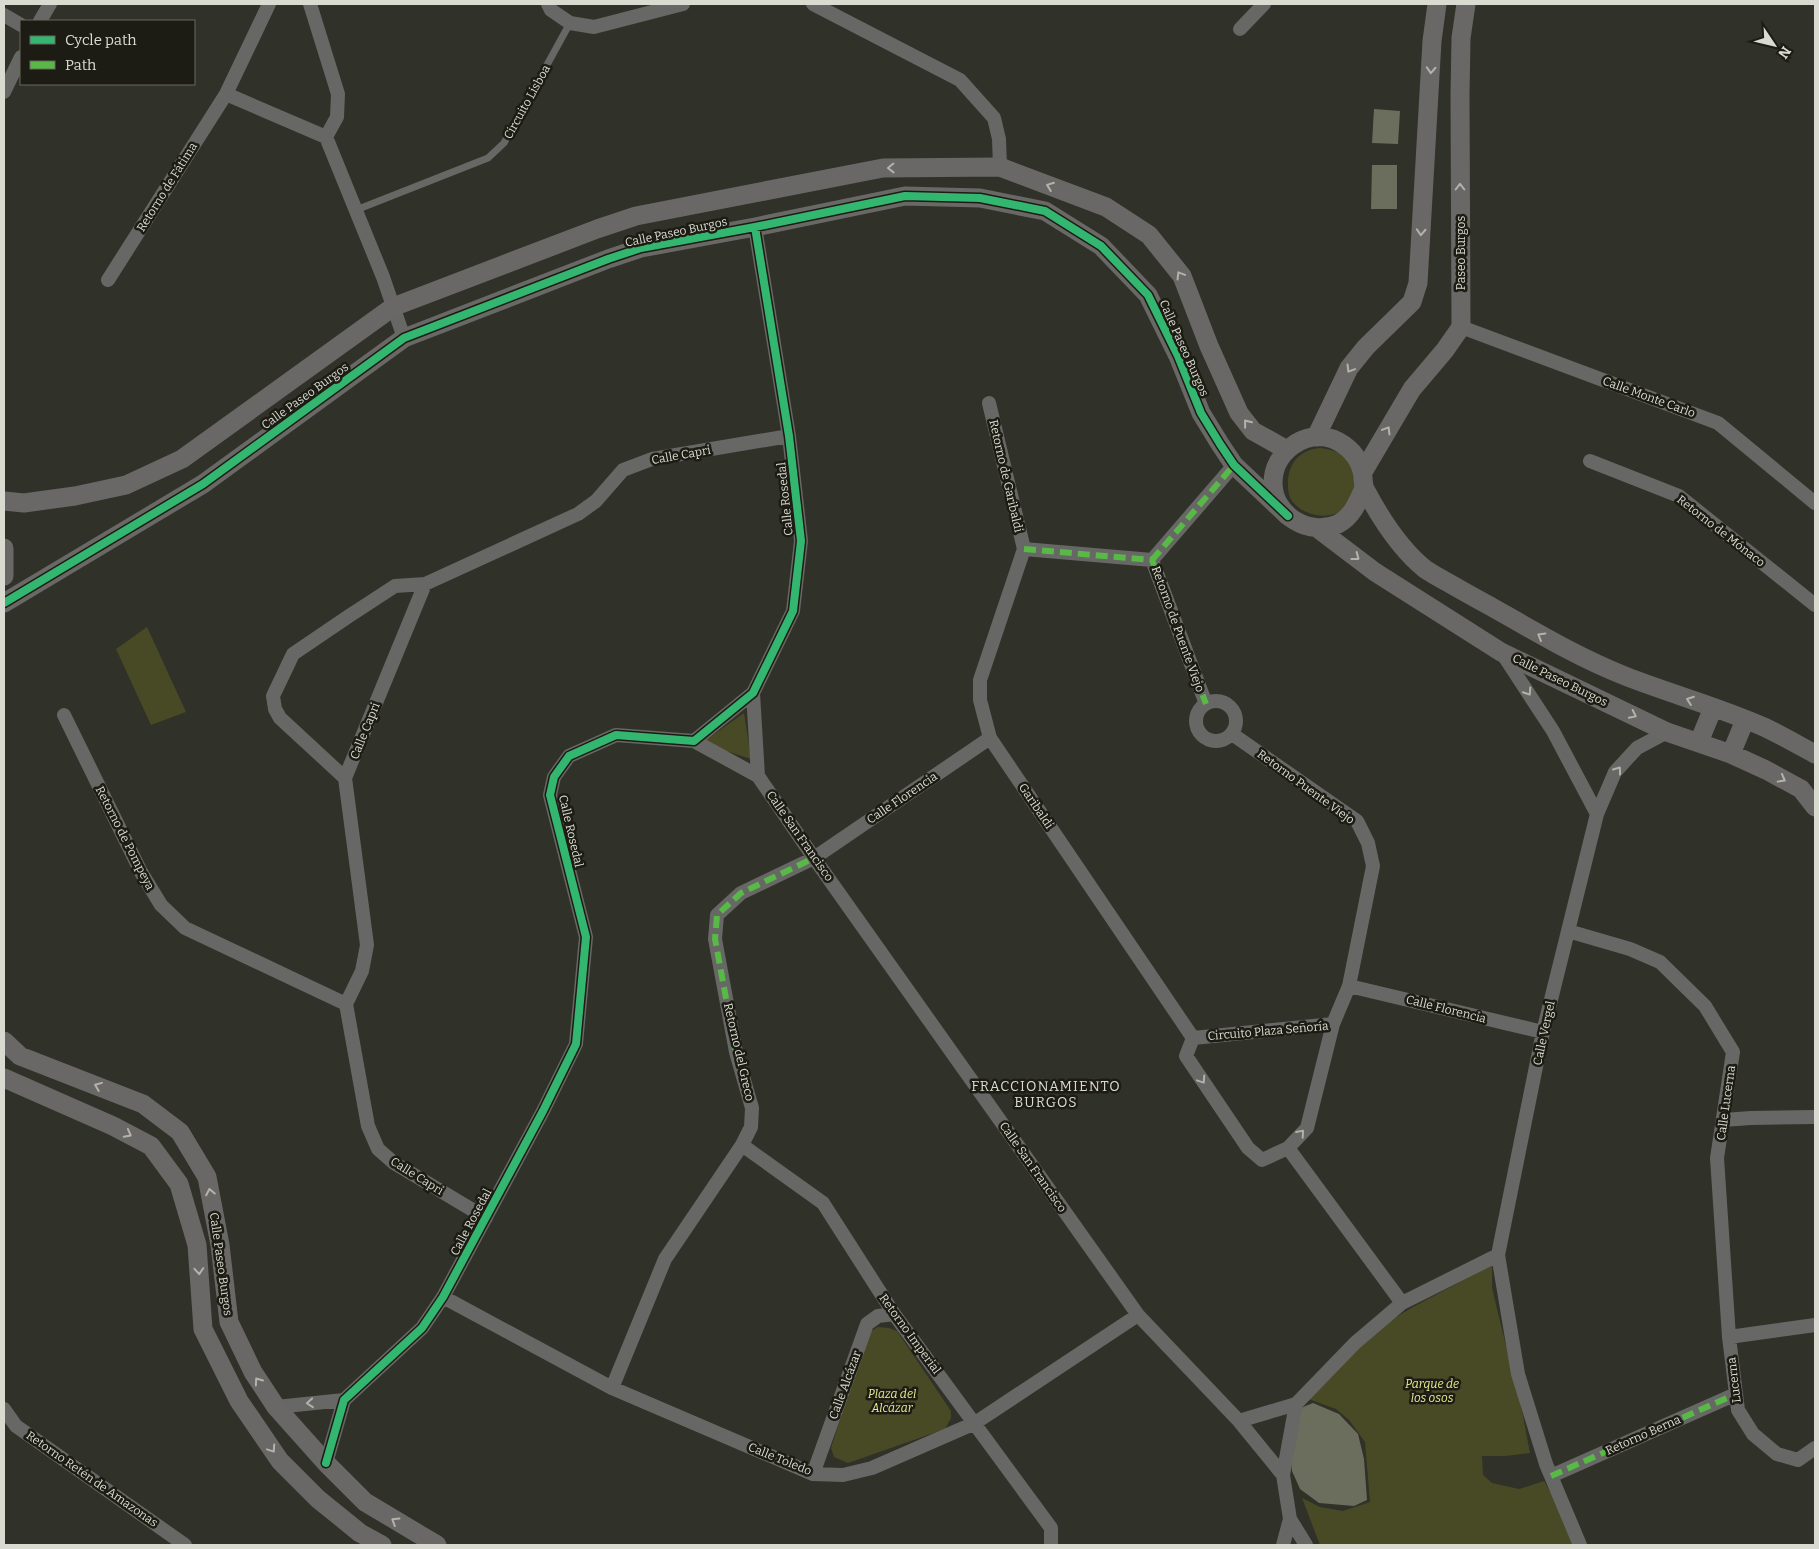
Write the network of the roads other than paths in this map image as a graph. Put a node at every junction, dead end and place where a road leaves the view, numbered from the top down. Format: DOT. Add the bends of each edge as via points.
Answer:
graph roads {
  1 [pos="50,4"];
  2 [pos="269,4"];
  3 [pos="310,4"];
  4 [pos="548,4"];
  5 [pos="683,4"];
  6 [pos="813,4"];
  7 [pos="1264,4"];
  8 [pos="1437,4"];
  9 [pos="1466,4"];
  10 [pos="4,15"];
  11 [pos="41,20"];
  12 [pos="570,23"];
  13 [pos="20,24"];
  14 [pos="1240,29"];
  15 [pos="1461,38"];
  16 [pos="1432,42"];
  17 [pos="20,59"];
  18 [pos="4,92"];
  19 [pos="226,94"];
  20 [pos="1429,94"];
  21 [pos="1460,95"];
  22 [pos="326,137"];
  23 [pos="1000,167"];
  24 [pos="356,210"];
  25 [pos="636,216"];
  26 [pos="755,227"];
  27 [pos="597,229"];
  28 [pos="641,248"];
  29 [pos="608,259"];
  30 [pos="108,280"];
  31 [pos="393,307"];
  32 [pos="1461,327"];
  33 [pos="404,338"];
  34 [pos="989,403"];
  35 [pos="789,436"];
  36 [pos="1316,437"];
  37 [pos="1287,450"];
  38 [pos="182,459"];
  39 [pos="1590,461"];
  40 [pos="1234,465"];
  41 [pos="1363,480"];
  42 [pos="203,484"];
  43 [pos="4,501"];
  44 [pos="1815,503"];
  45 [pos="1288,516"];
  46 [pos="1317,528"];
  47 [pos="4,548"];
  48 [pos="1024,549"];
  49 [pos="1152,560"];
  50 [pos="4,576"];
  51 [pos="426,584"];
  52 [pos="4,603"];
  53 [pos="1815,605"];
  54 [pos="1501,652"];
  55 [pos="753,693"];
  56 [pos="1206,704"];
  57 [pos="1713,708"];
  58 [pos="64,715"];
  59 [pos="1745,720"];
  60 [pos="1667,732"];
  61 [pos="1232,734"];
  62 [pos="990,738"];
  63 [pos="694,741"];
  64 [pos="1700,742"];
  65 [pos="1731,754"];
  66 [pos="1815,754"];
  67 [pos="758,776"];
  68 [pos="345,778"];
  69 [pos="1815,807"];
  70 [pos="1597,814"];
  71 [pos="814,858"];
  72 [pos="1568,932"];
  73 [pos="1349,986"];
  74 [pos="346,1004"];
  75 [pos="1334,1024"];
  76 [pos="1543,1032"];
  77 [pos="1193,1038"];
  78 [pos="4,1041"];
  79 [pos="4,1078"];
  80 [pos="1815,1118"];
  81 [pos="1723,1120"];
  82 [pos="742,1145"];
  83 [pos="1288,1148"];
  84 [pos="486,1218"];
  85 [pos="1498,1255"];
  86 [pos="443,1297"];
  87 [pos="1402,1303"];
  88 [pos="894,1314"];
  89 [pos="1138,1315"];
  90 [pos="229,1322"];
  91 [pos="1815,1324"];
  92 [pos="203,1330"];
  93 [pos="1729,1337"];
  94 [pos="612,1388"];
  95 [pos="1736,1394"];
  96 [pos="344,1400"];
  97 [pos="1296,1404"];
  98 [pos="276,1406"];
  99 [pos="4,1408"];
  100 [pos="1239,1421"];
  101 [pos="975,1423"];
  102 [pos="1815,1448"];
  103 [pos="326,1463"];
  104 [pos="813,1474"];
  105 [pos="1283,1475"];
  106 [pos="1551,1476"];
  107 [pos="1290,1519"];
  108 [pos="185,1545"];
  109 [pos="382,1545"];
  110 [pos="438,1545"];
  111 [pos="1052,1545"];
  112 [pos="1283,1545"];
  113 [pos="1306,1545"];
  114 [pos="1580,1545"];
  1 -- 11 [label="street"];
  2 -- 19 [label="street"];
  3 -- 22 [label="street" via="338,94 337,117"];
  4 -- 12 [label="street" via="551,10"];
  5 -- 12 [label="street" via="594,27"];
  6 -- 23 [label="street" via="960,80 994,118"];
  7 -- 14 [label="street"];
  8 -- 16 [label="street"];
  9 -- 15 [label="street, Paseo Burgos"];
  10 -- 13 [label="street"];
  12 -- 24 [label="lane, Circuito Lisboa" via="504,143 488,158"];
  15 -- 16 [label="street"];
  15 -- 21 [label="street, Paseo Burgos"];
  16 -- 20 [label="street, one-way"];
  17 -- 18 [label="street"];
  19 -- 22 [label="street"];
  19 -- 30 [label="street, Retorno de Fátima"];
  20 -- 21 [label="street"];
  20 -- 36 [label="street, one-way" via="1418,283 1412,302 1366,347 1350,368"];
  32 -- 21 [label="street, Paseo Burgos, one-way"];
  22 -- 24 [label="street"];
  23 -- 25 [label="street, Calle Paseo Burgos, one-way" via="883,168"];
  37 -- 23 [label="street, Calle Paseo Burgos, one-way" via="1253,431 1239,413 1182,276 1149,235 1106,207"];
  24 -- 31 [label="street"];
  25 -- 27 [label="street, Calle Paseo Burgos"];
  25 -- 28 [label="street" via="632,233"];
  26 -- 28 [label="street, Calle Paseo Burgos"];
  26 -- 35 [label="street, Calle Rosedal"];
  26 -- 40 [label="street, Calle Paseo Burgos" via="905,196 980,198 1045,211 1101,246 1148,295 1201,413"];
  27 -- 29 [label="street" via="611,242"];
  27 -- 31 [label="street, Calle Paseo Burgos"];
  28 -- 29 [label="street, Calle Paseo Burgos"];
  29 -- 33 [label="street, Calle Paseo Burgos"];
  31 -- 33 [label="street"];
  31 -- 38 [label="street, Calle Paseo Burgos"];
  41 -- 32 [label="street, one-way" via="1412,389"];
  32 -- 44 [label="street, Calle Monte Carlo" via="1718,423"];
  33 -- 42 [label="street, Calle Paseo Burgos"];
  34 -- 48 [label="street, Retorno de Garibaldi"];
  35 -- 51 [label="street, Calle Capri" via="652,459 623,470 596,501 578,514"];
  35 -- 55 [label="street, Calle Rosedal" via="801,540 793,611"];
  36 -- 37 [label="street" via="1300,440"];
  36 -- 41 [label="street" via="1332,439 1346,446 1357,458"];
  37 -- 45 [label="street" via="1276,465 1272,483 1277,501"];
  38 -- 42 [label="street"];
  38 -- 43 [label="street, Calle Paseo Burgos" via="126,485 24,503"];
  39 -- 53 [label="street, Retorno de Mónaco" via="1679,496"];
  40 -- 45 [label="street, Calle Paseo Burgos"];
  40 -- 49 [label="street, Retorno de Puente Viejo"];
  41 -- 46 [label="street" via="1354,510 1338,524"];
  57 -- 41 [label="street, one-way" via="1624,676 1566,650 1426,570 1396,540"];
  42 -- 52 [label="street, Calle Paseo Burgos"];
  45 -- 46 [label="street" via="1301,525"];
  46 -- 54 [label="street, Calle Paseo Burgos, one-way" via="1375,572"];
  47 -- 50 [label="street"];
  48 -- 49 [label="street"];
  48 -- 62 [label="street, Garibaldi" via="980,680 980,700"];
  49 -- 56 [label="street, Retorno de Puente Viejo"];
  51 -- 68 [label="street, Calle Capri"];
  51 -- 68 [label="street" via="395,586 293,654 273,696 280,718"];
  54 -- 60 [label="street, Calle Paseo Burgos, one-way"];
  54 -- 70 [label="street, one-way" via="1553,731"];
  55 -- 63 [label="street, Calle Rosedal"];
  55 -- 67 [label="street"];
  56 -- 61 [label="street" via="1219,702 1231,708 1236,720"];
  56 -- 61 [label="street" via="1197,715 1201,735 1220,741"];
  57 -- 59 [label="street"];
  57 -- 64 [label="street"];
  58 -- 74 [label="street, Retorno de Pompeya" via="141,872 161,905 185,928"];
  59 -- 65 [label="street"];
  59 -- 66 [label="street"];
  60 -- 64 [label="street, Calle Paseo Burgos"];
  70 -- 60 [label="street, Calle Vergel, one-way" via="1615,772 1637,748"];
  61 -- 73 [label="street, Retorno Puente Viejo" via="1357,821 1368,843 1373,866"];
  62 -- 71 [label="street, Calle Florencia"];
  62 -- 77 [label="street, Garibaldi"];
  63 -- 67 [label="street, Calle San Francisco"];
  63 -- 84 [label="street, Calle Rosedal" via="616,735 569,756 554,777 550,796 586,937 576,1044"];
  64 -- 65 [label="street, Calle Paseo Burgos"];
  65 -- 69 [label="street, Calle Paseo Burgos, one-way" via="1801,790"];
  67 -- 71 [label="street, Calle San Francisco"];
  68 -- 74 [label="street" via="367,945 362,971"];
  70 -- 72 [label="street, Calle Vergel"];
  71 -- 82 [label="street, Retorno del Greco" via="741,893 717,915 715,939 736,1052 752,1108 752,1127"];
  71 -- 89 [label="street, Calle San Francisco"];
  72 -- 76 [label="street, Calle Vergel"];
  72 -- 81 [label="street, Calle Lucerna" via="1630,949 1660,962 1705,1006 1733,1052"];
  73 -- 75 [label="street, Retorno Puente Viejo"];
  73 -- 76 [label="street, Calle Florencia"];
  74 -- 84 [label="street, Calle Capri" via="368,1126 378,1149 394,1163"];
  75 -- 77 [label="street, Circuito Plaza Señoría"];
  83 -- 75 [label="street, Circuito Plaza Señoría, one-way" via="1307,1128"];
  76 -- 85 [label="street, Calle Vergel"];
  77 -- 83 [label="street, Circuito Plaza Señoría, one-way" via="1186,1056 1248,1148 1262,1160"];
  90 -- 78 [label="street, Calle Paseo Burgos, one-way" via="220,1245 207,1177 180,1132 143,1104 20,1056"];
  79 -- 92 [label="street, Calle Paseo Burgos, one-way" via="151,1146 179,1184 197,1245"];
  80 -- 81 [label="street"];
  81 -- 93 [label="street, Calle Lucerna" via="1718,1158"];
  82 -- 88 [label="street, Retorno Imperial" via="823,1203"];
  82 -- 94 [label="street, Retorno del Greco" via="665,1259"];
  83 -- 87 [label="street"];
  84 -- 86 [label="street, Calle Rosedal"];
  85 -- 87 [label="street"];
  85 -- 106 [label="street" via="1518,1374"];
  86 -- 94 [label="street, Calle Toledo"];
  86 -- 96 [label="street, Calle Rosedal" via="422,1328"];
  87 -- 97 [label="street" via="1355,1343"];
  88 -- 101 [label="street, Retorno Imperial"];
  88 -- 104 [label="street, Calle Alcázar" via="878,1316 867,1324"];
  89 -- 100 [label="street, Calle San Francisco"];
  89 -- 101 [label="street, Calle Toledo"];
  90 -- 92 [label="street"];
  98 -- 90 [label="street, Calle Paseo Burgos, one-way" via="253,1372"];
  91 -- 93 [label="street"];
  92 -- 109 [label="street, Calle Paseo Burgos, one-way" via="240,1401 280,1461 318,1499 360,1533"];
  93 -- 95 [label="street, Lucerna"];
  94 -- 104 [label="street, Calle Toledo"];
  95 -- 102 [label="street, Lucerna" via="1738,1410 1753,1434 1777,1454 1798,1460"];
  95 -- 106 [label="street, Retorno Berna"];
  96 -- 98 [label="street, one-way"];
  96 -- 103 [label="street"];
  97 -- 100 [label="street"];
  97 -- 105 [label="street"];
  98 -- 103 [label="street, Calle Paseo Burgos"];
  99 -- 108 [label="street, Retorno Retén de Amazonas" via="16,1426"];
  100 -- 105 [label="street, Calle San Francisco"];
  101 -- 104 [label="street, Calle Toledo" via="872,1468 843,1475"];
  101 -- 111 [label="street, Retorno Imperial" via="1051,1528"];
  110 -- 103 [label="street, Calle Paseo Burgos, one-way" via="365,1502"];
  105 -- 107 [label="street"];
  106 -- 114 [label="street"];
  107 -- 112 [label="street"];
  107 -- 113 [label="street"];
}
